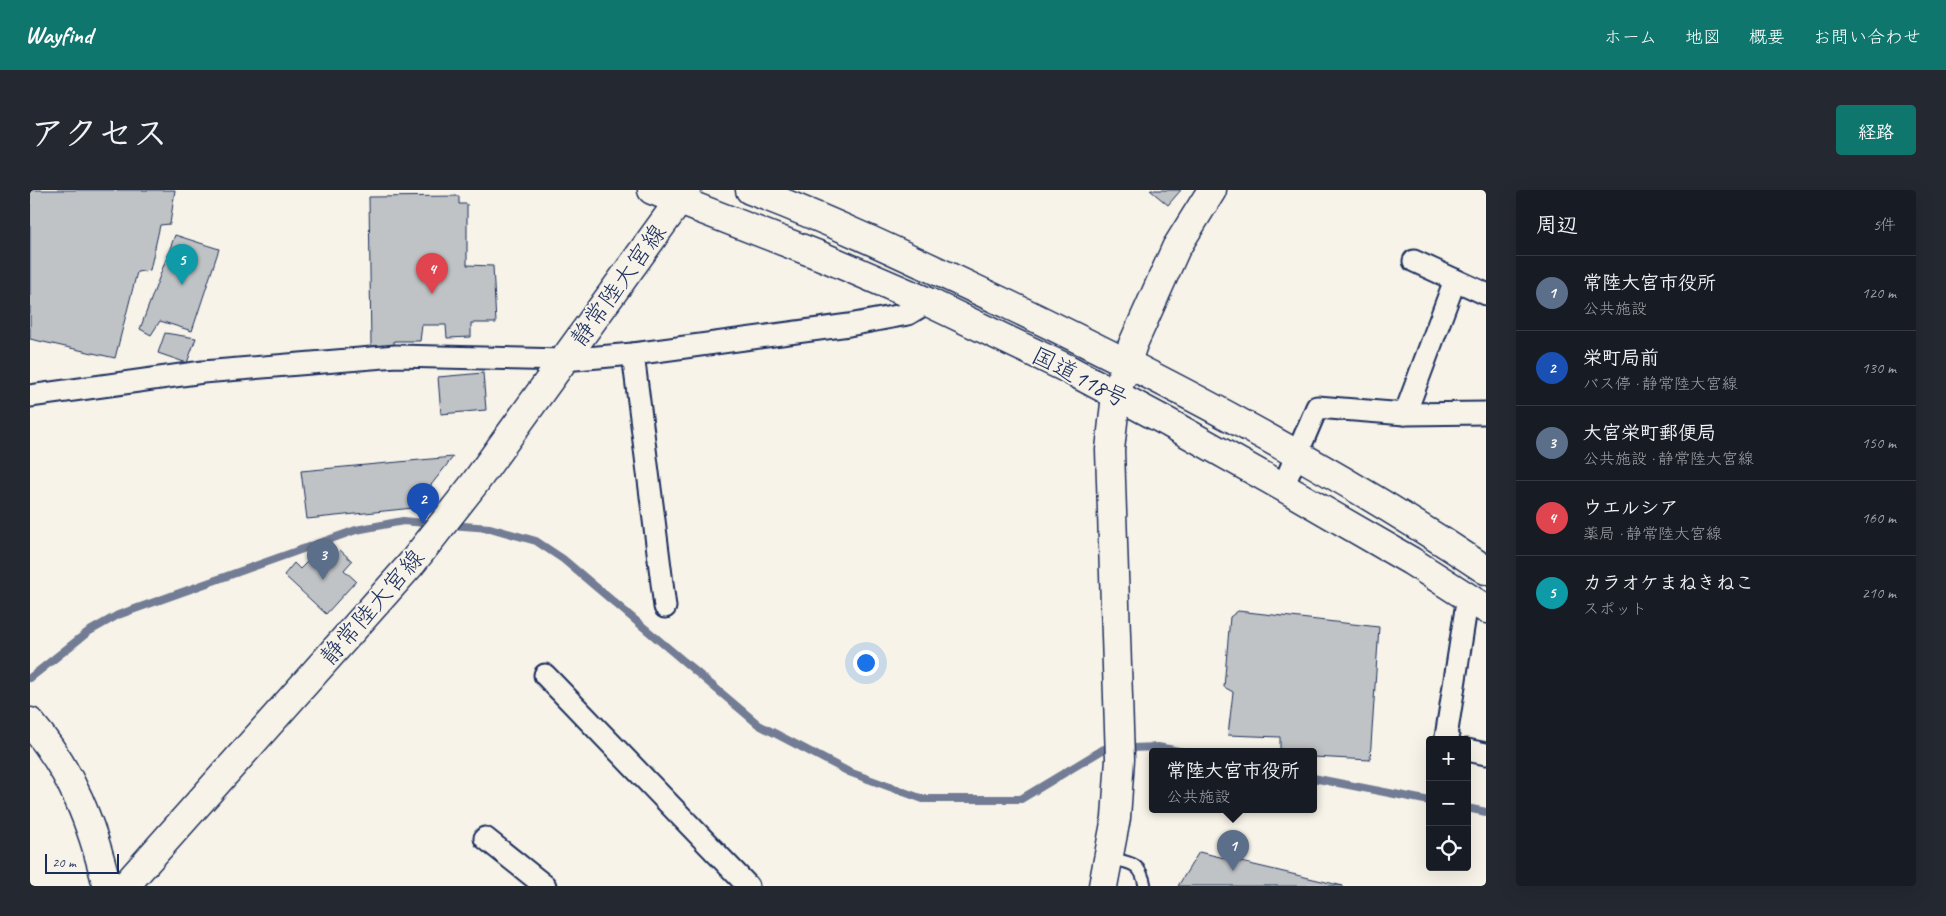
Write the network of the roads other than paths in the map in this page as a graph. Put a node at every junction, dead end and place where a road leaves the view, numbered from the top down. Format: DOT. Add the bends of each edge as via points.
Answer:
graph roads {
  1 [pos="652,190"];
  2 [pos="750,190"];
  3 [pos="1212,190"];
  4 [pos="683,195"];
  5 [pos="1414,261"];
  6 [pos="1455,280"];
  7 [pos="1486,294"];
  8 [pos="928,302"];
  9 [pos="633,354"];
  10 [pos="564,360"];
  11 [pos="1125,363"];
  12 [pos="1116,394"];
  13 [pos="30,396"];
  14 [pos="1486,413"];
  15 [pos="1405,414"];
  16 [pos="1296,454"];
  17 [pos="1283,487"];
  18 [pos="1486,570"];
  19 [pos="1477,603"];
  20 [pos="665,608"];
  21 [pos="545,675"];
  22 [pos="30,722"];
  23 [pos="1446,736"];
  24 [pos="1471,751"];
  25 [pos="1486,754"];
  26 [pos="485,838"];
  27 [pos="1109,858"];
  28 [pos="107,886"];
  29 [pos="125,886"];
  30 [pos="545,886"];
  31 [pos="748,886"];
  32 [pos="1104,886"];
  33 [pos="1145,886"];
  1 -- 4 [label="main road, 国道118号"];
  2 -- 11 [label="main road, 国道118号" via="950,277"];
  3 -- 11 [label="main road" via="1176,248"];
  4 -- 8 [label="main road, 国道118号"];
  4 -- 10 [label="main road, 静常陸大宮線"];
  5 -- 6 [label="street"];
  6 -- 7 [label="street"];
  6 -- 15 [label="street"];
  8 -- 9 [label="street" via="908,314 857,323"];
  8 -- 12 [label="main road, 国道118号"];
  9 -- 10 [label="street"];
  9 -- 20 [label="street"];
  10 -- 13 [label="street" via="396,356 204,372"];
  10 -- 29 [label="main road, 静常陸大宮線" via="412,563"];
  11 -- 12 [label="main road"];
  11 -- 16 [label="main road, 国道118号"];
  12 -- 17 [label="main road, 国道118号"];
  12 -- 27 [label="main road" via="1110,450 1120,759 1116,818"];
  14 -- 15 [label="street"];
  15 -- 16 [label="street" via="1317,407"];
  16 -- 17 [label="street"];
  16 -- 18 [label="main road, 国道118号"];
  17 -- 19 [label="main road, 国道118号"];
  19 -- 23 [label="street"];
  21 -- 31 [label="street"];
  22 -- 28 [label="main road" via="61,764 77,794 95,839"];
  24 -- 25 [label="street"];
  26 -- 30 [label="street"];
  27 -- 32 [label="main road"];
  27 -- 33 [label="lane" via="1134,864 1143,874"];
}
